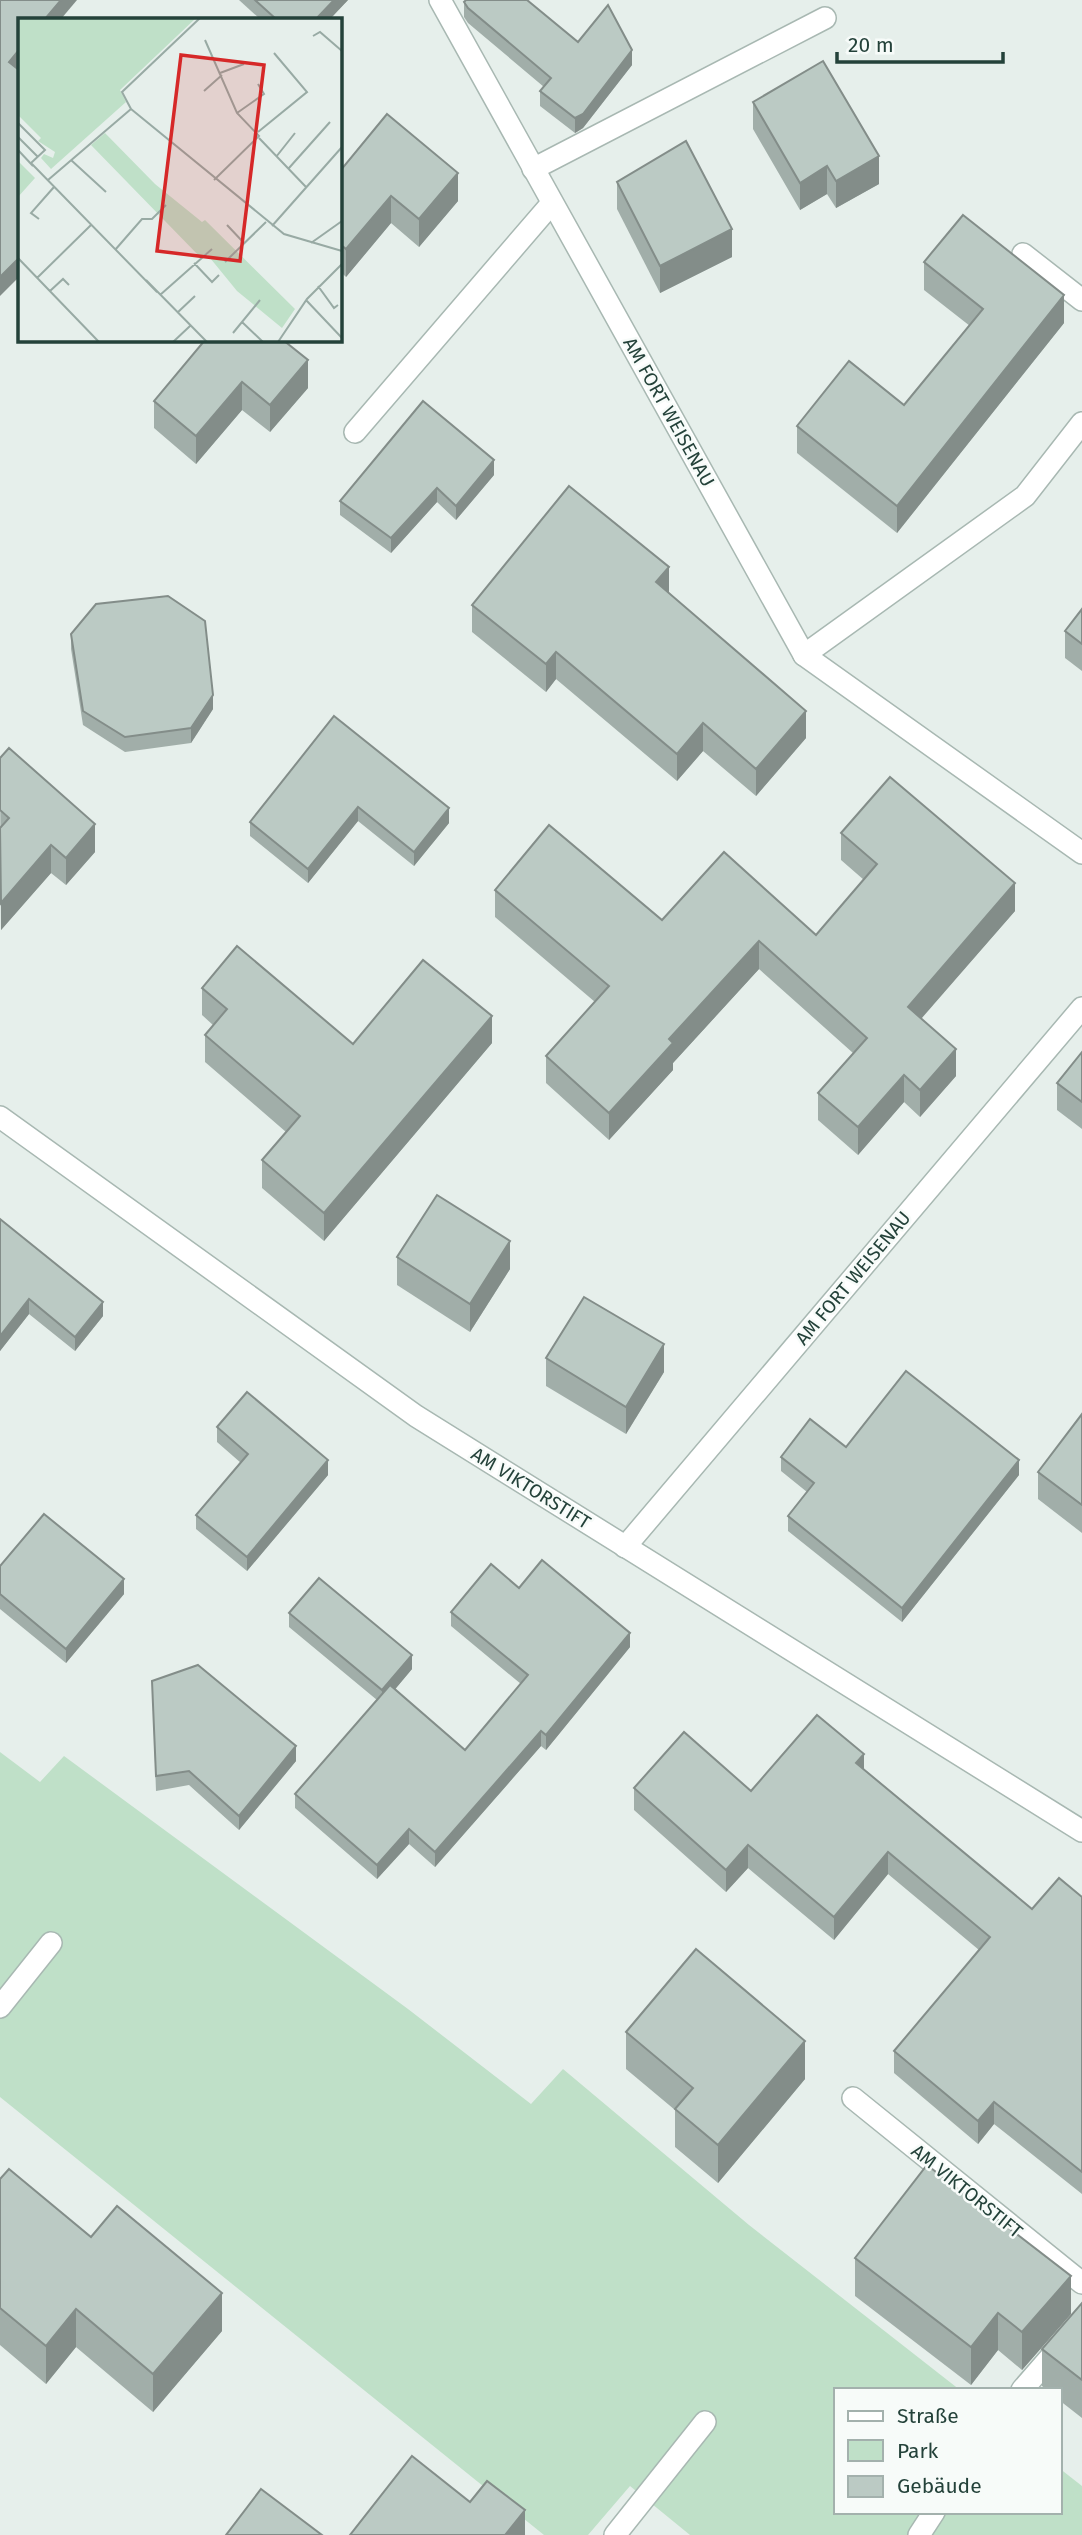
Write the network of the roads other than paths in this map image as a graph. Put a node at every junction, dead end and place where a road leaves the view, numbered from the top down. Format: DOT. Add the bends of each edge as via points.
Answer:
graph roads {
  1 [pos="440,0"];
  2 [pos="825,18"];
  3 [pos="533,169"];
  4 [pos="552,203"];
  5 [pos="1023,254"];
  6 [pos="1082,300"];
  7 [pos="1082,423"];
  8 [pos="355,432"];
  9 [pos="804,655"];
  10 [pos="1082,853"];
  11 [pos="1082,1008"];
  12 [pos="0,1116"];
  13 [pos="625,1547"];
  14 [pos="1082,1830"];
  15 [pos="51,1942"];
  16 [pos="0,2007"];
  17 [pos="853,2098"];
  18 [pos="1082,2283"];
  19 [pos="1082,2321"];
  20 [pos="1024,2388"];
  21 [pos="705,2422"];
  22 [pos="933,2514"];
  23 [pos="615,2535"];
  24 [pos="919,2535"];
  1 -- 3 [label="street, AM FORT WEISENAU"];
  2 -- 3 [label="street"];
  3 -- 4 [label="street, AM FORT WEISENAU"];
  4 -- 8 [label="street"];
  4 -- 9 [label="street, AM FORT WEISENAU"];
  5 -- 6 [label="street"];
  7 -- 9 [label="street" via="1025,496"];
  9 -- 10 [label="street, AM FORT WEISENAU"];
  11 -- 13 [label="street, AM FORT WEISENAU"];
  12 -- 13 [label="street, AM VIKTORSTIFT" via="416,1416"];
  13 -- 14 [label="street, AM VIKTORSTIFT"];
  15 -- 16 [label="street"];
  17 -- 18 [label="street, AM VIKTORSTIFT"];
  19 -- 20 [label="street"];
  21 -- 23 [label="street"];
  22 -- 24 [label="street"];
}
